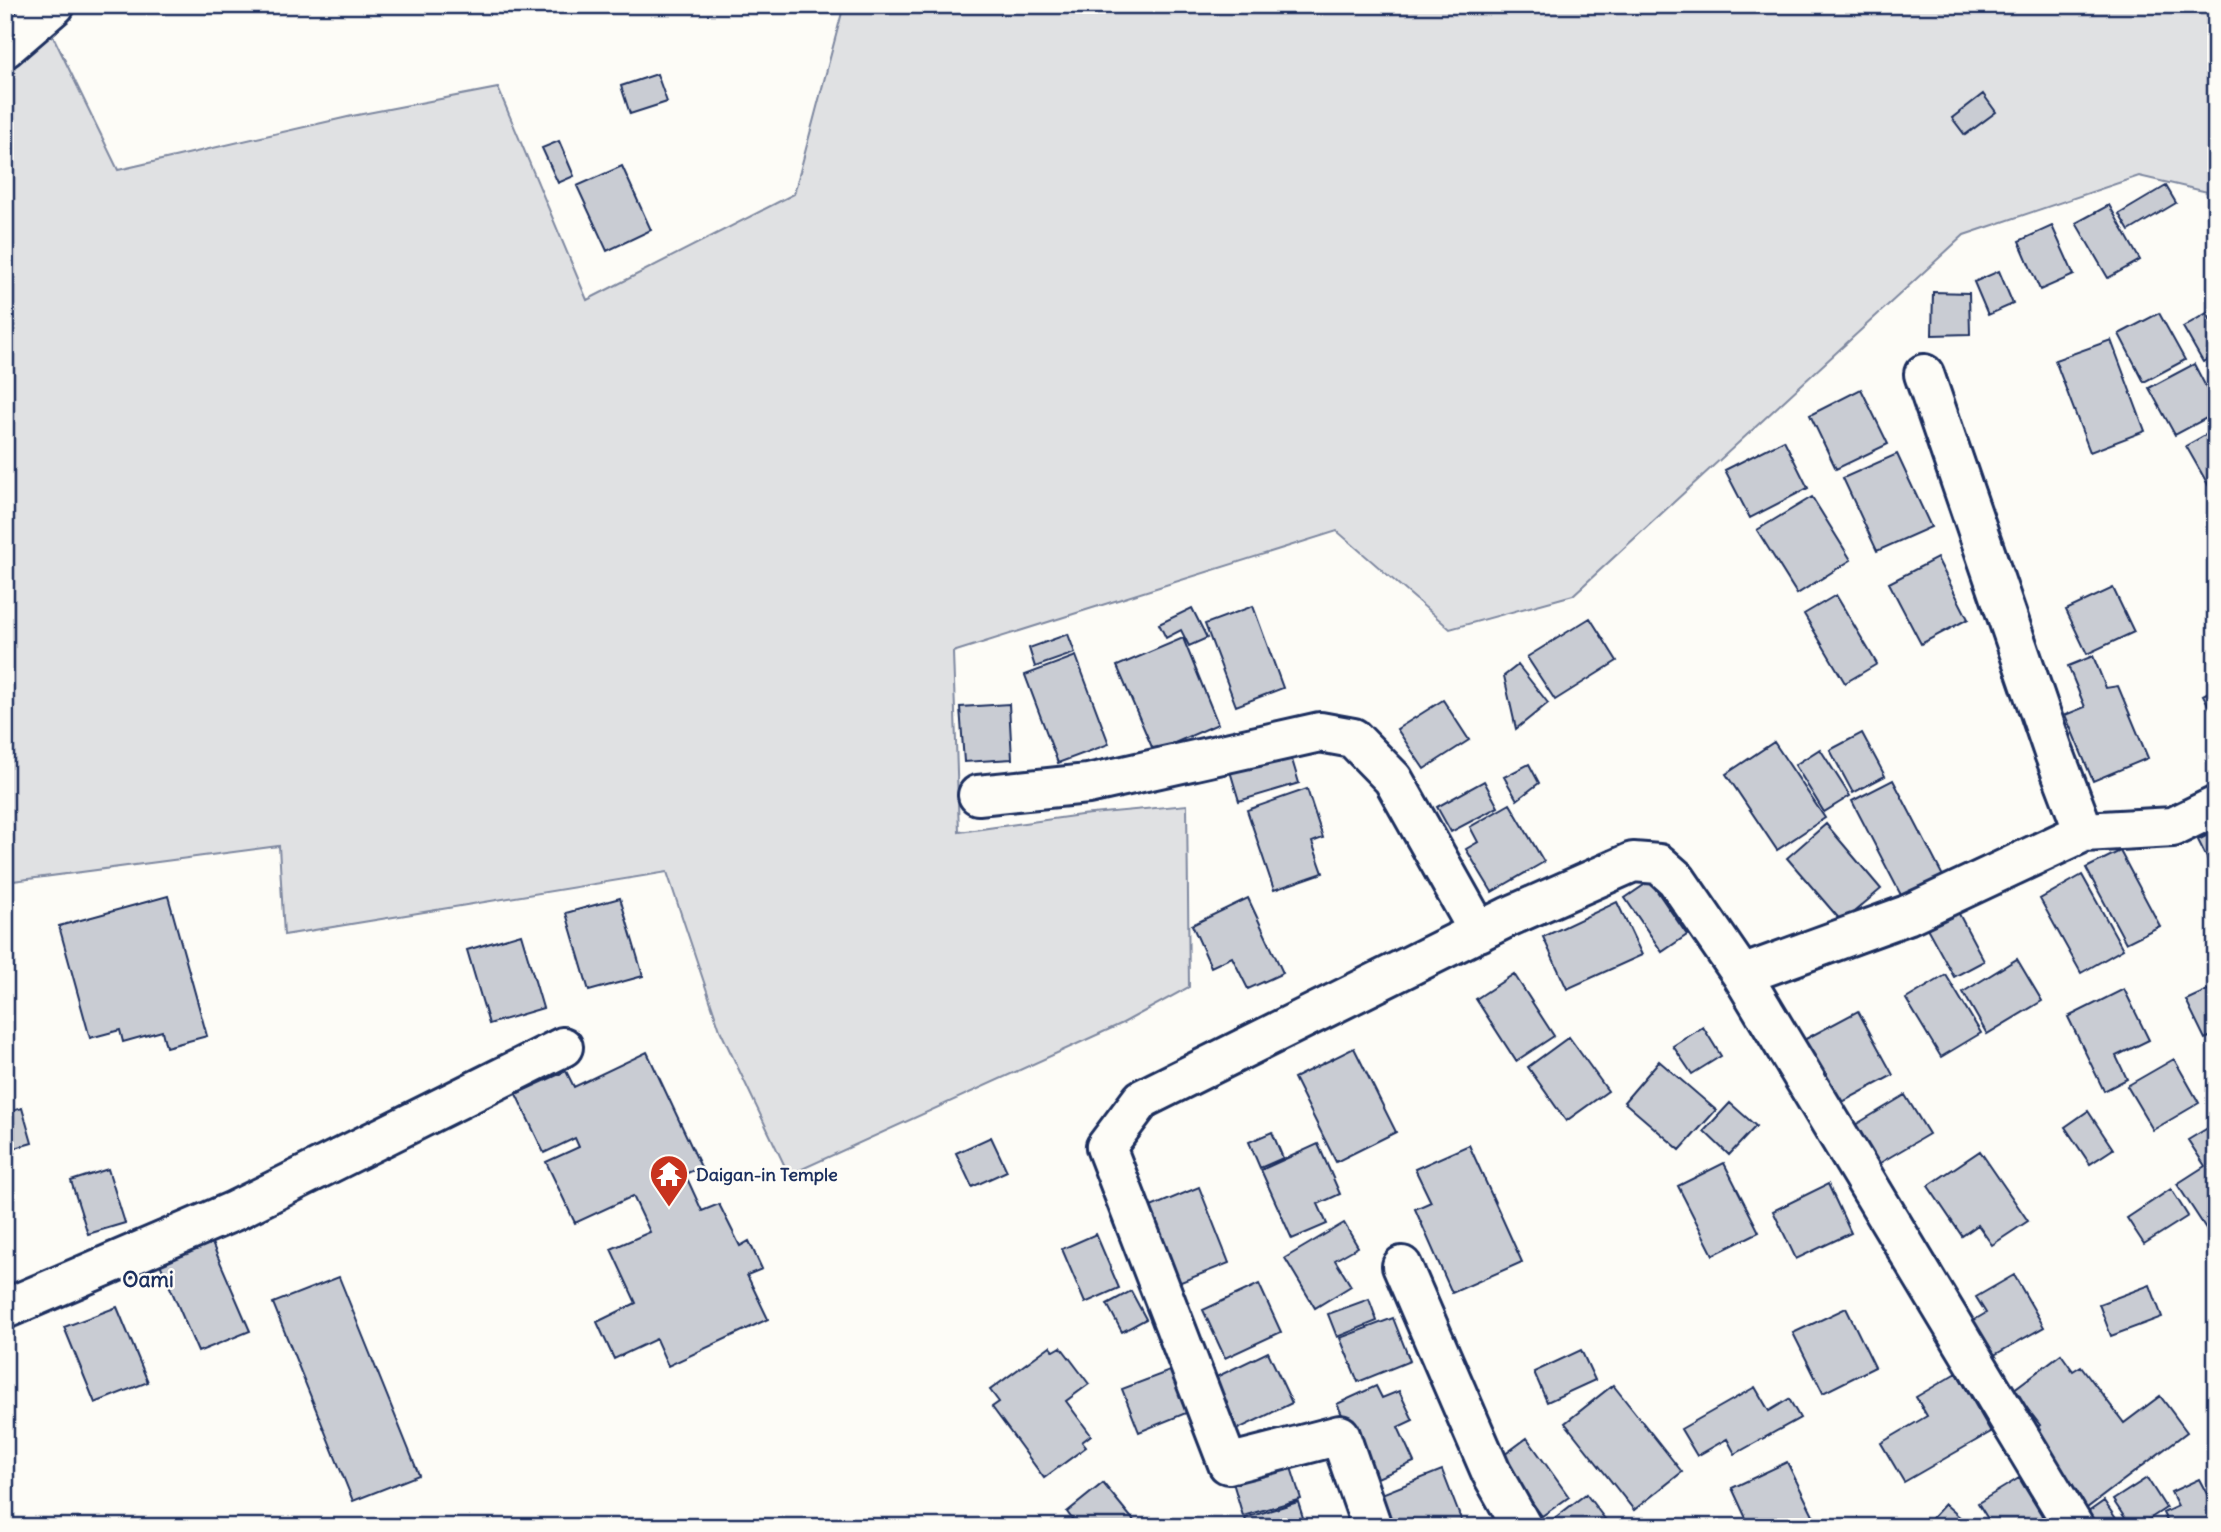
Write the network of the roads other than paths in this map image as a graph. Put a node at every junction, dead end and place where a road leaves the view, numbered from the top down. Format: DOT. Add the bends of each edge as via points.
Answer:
graph roads {
  1 [pos="55,5"];
  2 [pos="5,48"];
  3 [pos="1924,374"];
  4 [pos="978,795"];
  5 [pos="2216,806"];
  6 [pos="2084,832"];
  7 [pos="1479,932"];
  8 [pos="1742,975"];
  9 [pos="563,1047"];
  10 [pos="1402,1266"];
  11 [pos="5,1309"];
  12 [pos="1372,1527"];
  13 [pos="1522,1527"];
  14 [pos="2074,1527"];
  1 -- 2 [label="street"];
  3 -- 6 [label="street"];
  4 -- 7 [label="street" via="1088,785 1320,732 1353,738 1394,779"];
  5 -- 6 [label="street" via="2173,827"];
  6 -- 8 [label="street" via="1907,915"];
  7 -- 8 [label="street" via="1633,862 1660,864 1676,879"];
  7 -- 12 [label="street" via="1142,1099 1106,1147 1228,1464 1340,1435"];
  8 -- 14 [label="street"];
  9 -- 11 [label="street" via="234,1211"];
  10 -- 13 [label="street" via="1491,1472"];
}
